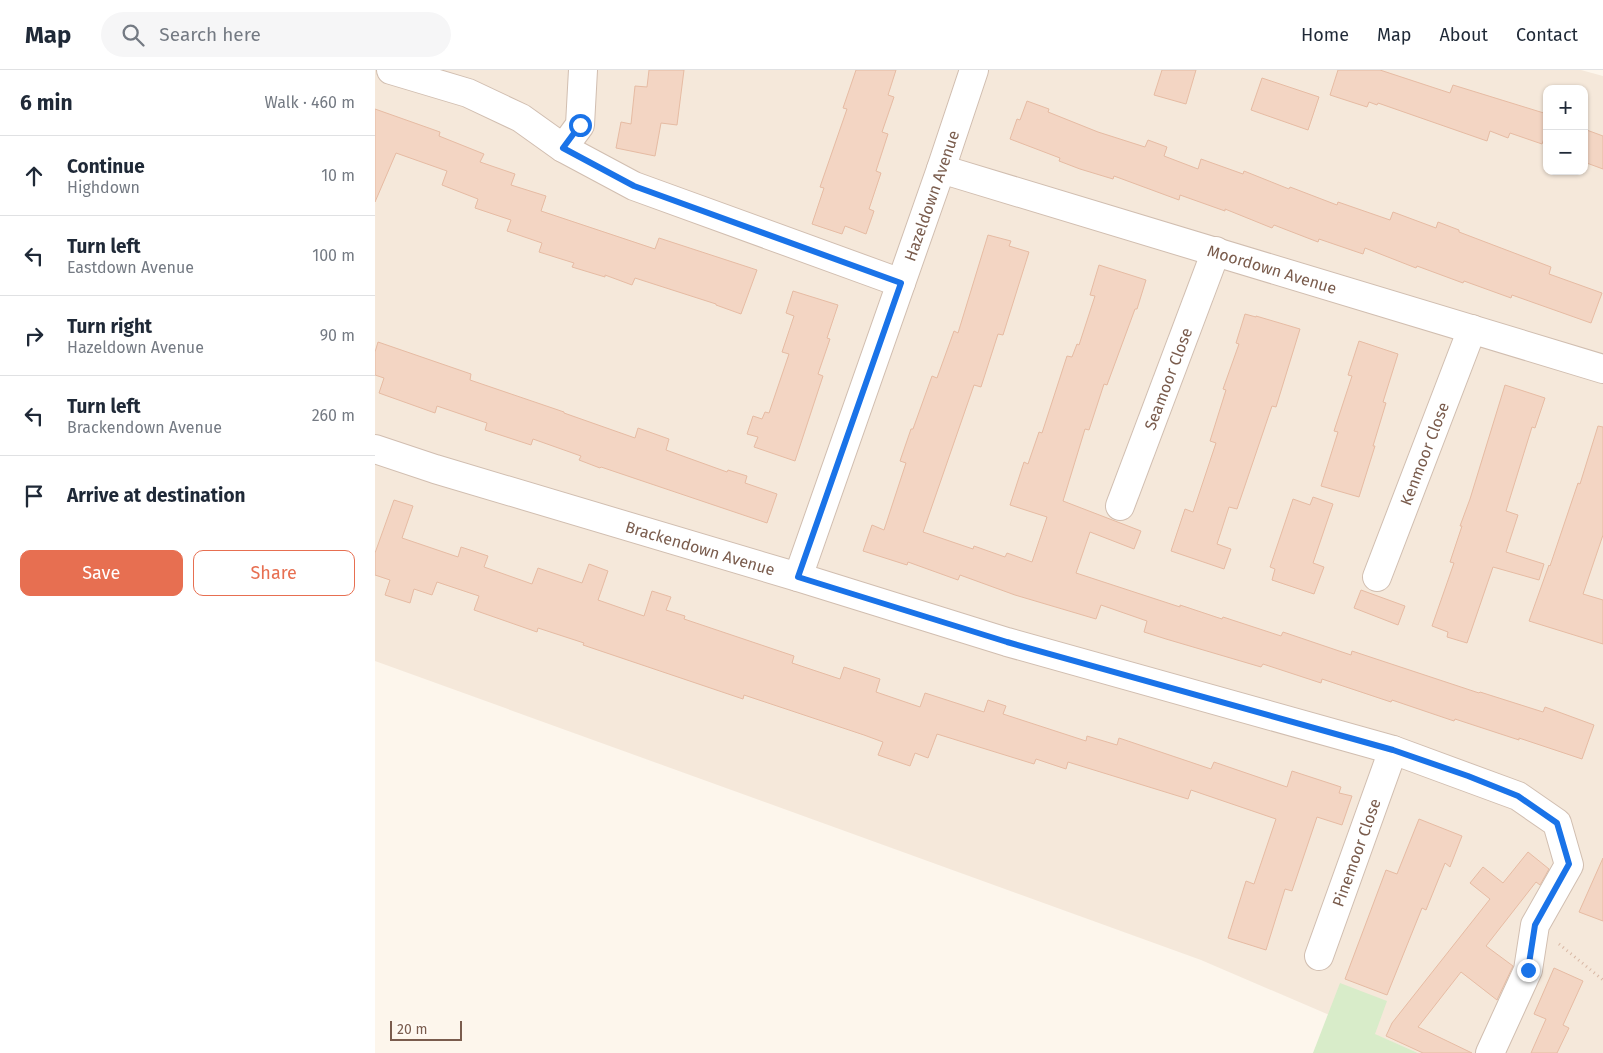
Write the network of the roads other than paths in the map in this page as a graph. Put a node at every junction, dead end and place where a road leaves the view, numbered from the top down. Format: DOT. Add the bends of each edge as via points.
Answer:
graph roads {
  1 [pos="391,70"];
  2 [pos="583,70"];
  3 [pos="974,70"];
  4 [pos="563,148"];
  5 [pos="941,169"];
  6 [pos="1215,251"];
  7 [pos="901,283"];
  8 [pos="1472,329"];
  9 [pos="1603,369"];
  10 [pos="375,448"];
  11 [pos="1120,506"];
  12 [pos="1377,576"];
  13 [pos="798,577"];
  14 [pos="1393,750"];
  15 [pos="1319,956"];
  16 [pos="1490,1053"];
  1 -- 4 [label="street" via="468,94 521,118"];
  2 -- 4 [label="street" via="580,125"];
  3 -- 5 [label="street, Hazeldown Avenue"];
  4 -- 7 [label="street" via="634,186"];
  5 -- 6 [label="street, Moordown Avenue"];
  5 -- 7 [label="street, Hazeldown Avenue"];
  6 -- 8 [label="street, Moordown Avenue"];
  6 -- 11 [label="street, Seamoor Close"];
  7 -- 13 [label="street, Hazeldown Avenue"];
  8 -- 9 [label="street, Moordown Avenue"];
  8 -- 12 [label="street, Kenmoor Close"];
  10 -- 13 [label="street, Brackendown Avenue" via="435,469"];
  13 -- 14 [label="street, Brackendown Avenue" via="1007,642"];
  14 -- 15 [label="street, Pinemoor Close"];
  14 -- 16 [label="street, Brackendown Avenue" via="1518,796 1557,823 1569,864 1535,925 1528,970"];
}
